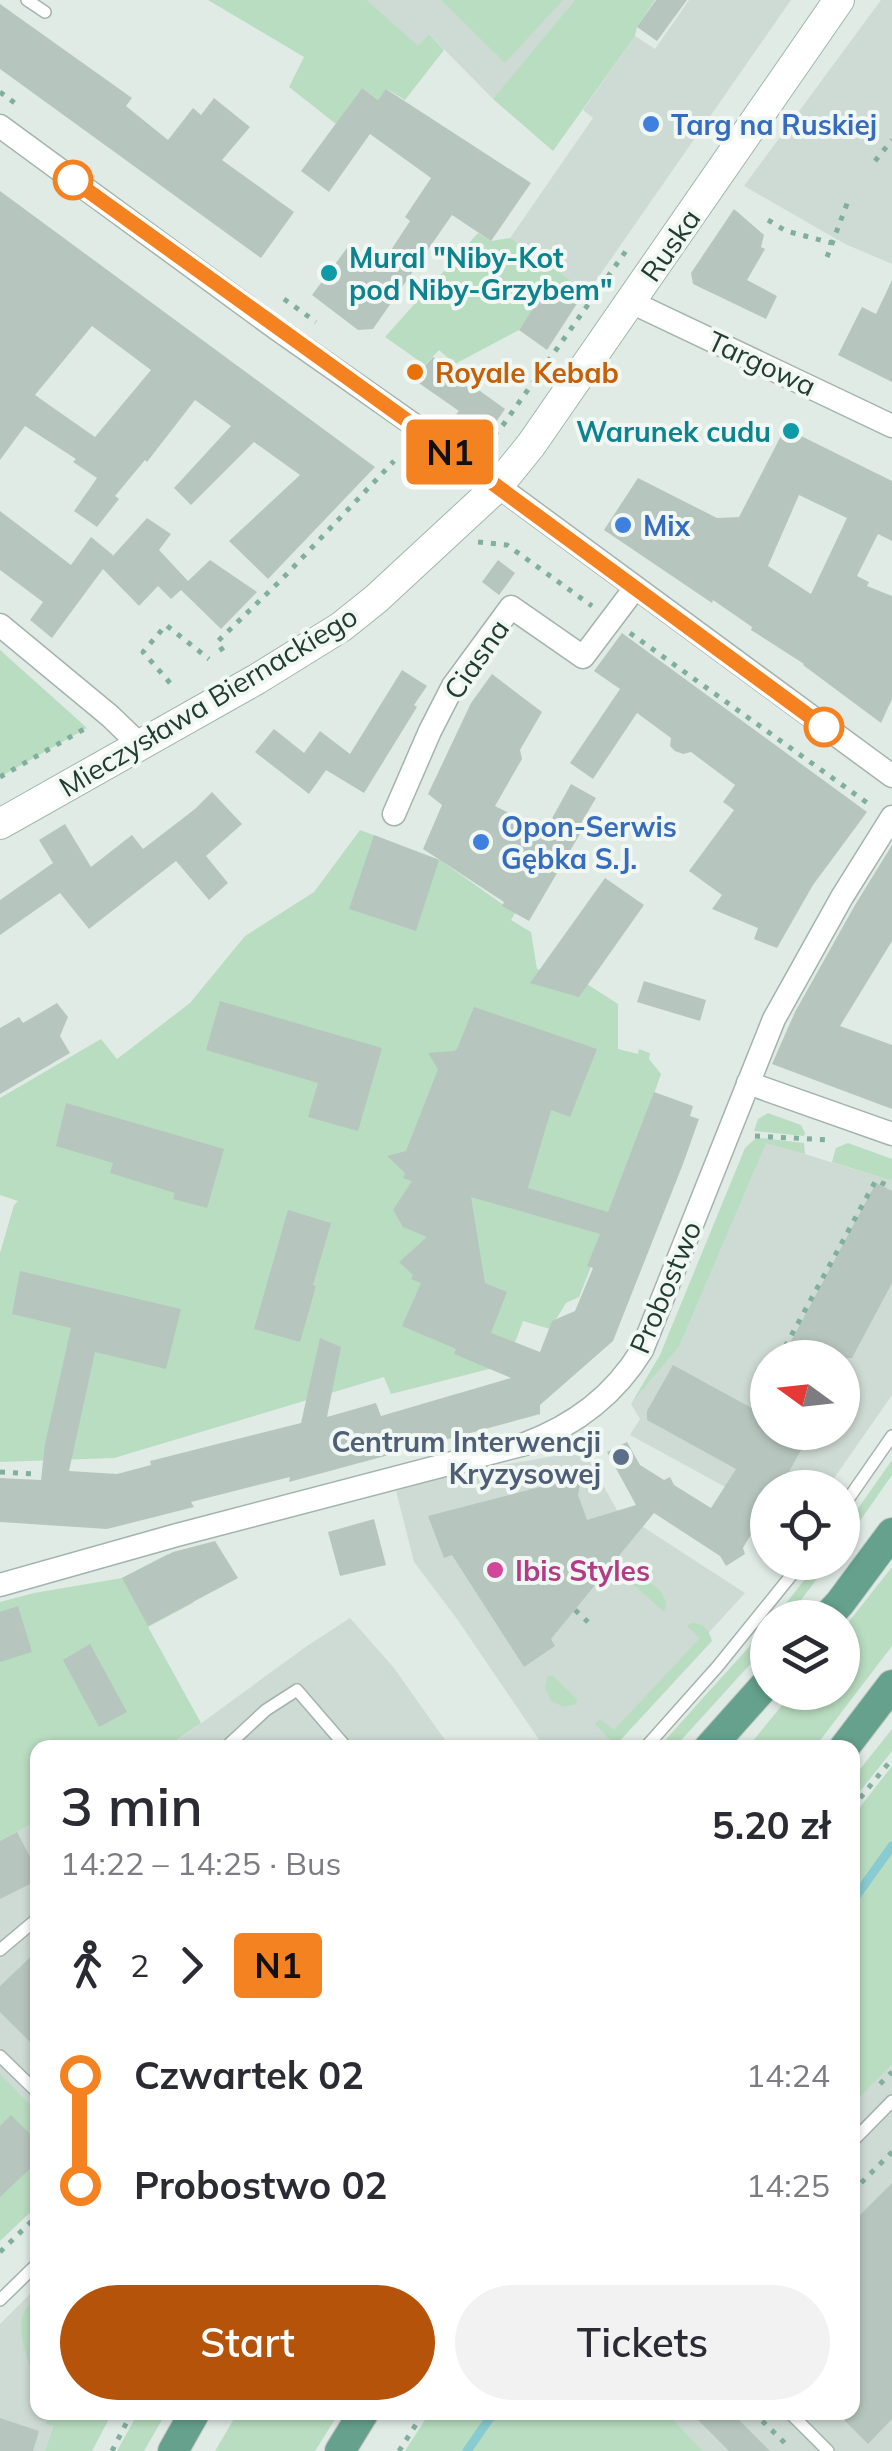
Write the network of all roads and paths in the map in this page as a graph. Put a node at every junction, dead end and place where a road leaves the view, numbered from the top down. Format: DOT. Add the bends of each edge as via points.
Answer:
graph roads {
  1 [pos="27,0"];
  2 [pos="839,0"];
  3 [pos="45,12"];
  4 [pos="0,126"];
  5 [pos="892,140"];
  6 [pos="875,161"];
  7 [pos="848,200"];
  8 [pos="768,220"];
  9 [pos="832,243"];
  10 [pos="628,249"];
  11 [pos="827,257"];
  12 [pos="631,302"];
  13 [pos="892,426"];
  14 [pos="474,438"];
  15 [pos="394,461"];
  16 [pos="496,487"];
  17 [pos="538,567"];
  18 [pos="635,588"];
  19 [pos="610,619"];
  20 [pos="0,625"];
  21 [pos="223,651"];
  22 [pos="209,659"];
  23 [pos="170,682"];
  24 [pos="87,728"];
  25 [pos="139,744"];
  26 [pos="891,775"];
  27 [pos="0,776"];
  28 [pos="883,812"];
  29 [pos="394,814"];
  30 [pos="0,824"];
  31 [pos="748,1083"];
  32 [pos="750,1126"];
  33 [pos="826,1131"];
  34 [pos="892,1134"];
  35 [pos="892,1188"];
  36 [pos="789,1340"];
  37 [pos="892,1436"];
  38 [pos="0,1472"];
  39 [pos="37,1474"];
  40 [pos="860,1482"];
  41 [pos="892,1533"];
  42 [pos="787,1580"];
  43 [pos="0,1586"];
  44 [pos="840,1600"];
  45 [pos="575,1610"];
  46 [pos="588,1622"];
  47 [pos="892,1685"];
  48 [pos="750,1702"];
  49 [pos="234,1740"];
  50 [pos="340,1740"];
  51 [pos="652,1740"];
  52 [pos="716,1740"];
  53 [pos="850,1740"];
  54 [pos="892,1759"];
  55 [pos="860,1798"];
  56 [pos="30,1925"];
  57 [pos="0,1950"];
  58 [pos="0,2056"];
  59 [pos="30,2084"];
  60 [pos="892,2101"];
  61 [pos="860,2134"];
  62 [pos="892,2152"];
  63 [pos="860,2184"];
  64 [pos="30,2224"];
  65 [pos="0,2252"];
  66 [pos="30,2271"];
  67 [pos="0,2300"];
  68 [pos="128,2420"];
  69 [pos="190,2420"];
  70 [pos="359,2420"];
  71 [pos="419,2420"];
  72 [pos="761,2420"];
  73 [pos="797,2420"];
  74 [pos="789,2447"];
  75 [pos="112,2451"];
  76 [pos="173,2451"];
  77 [pos="340,2451"];
  78 [pos="399,2451"];
  79 [pos="828,2451"];
  1 -- 3 [label="lane"];
  2 -- 12 [label="street, Ruska"];
  4 -- 16 [label="street"];
  5 -- 6 [label="path"];
  7 -- 9 [label="path"];
  8 -- 9 [label="path"];
  9 -- 11 [label="path"];
  10 -- 14 [label="path" via="491,440"];
  12 -- 13 [label="street, Targowa"];
  12 -- 16 [label="street, Ruska"];
  15 -- 21 [label="path" via="217,642"];
  16 -- 18 [label="street"];
  16 -- 25 [label="street, Mieczysława Biernackiego" via="340,627"];
  17 -- 19 [label="path"];
  18 -- 19 [label="street, Ciasna"];
  18 -- 26 [label="street"];
  19 -- 28 [label="path"];
  19 -- 29 [label="street, Ciasna" via="583,657 511,608 453,686"];
  20 -- 25 [label="street"];
  22 -- 23 [label="path" via="166,626 143,652"];
  24 -- 27 [label="path"];
  25 -- 30 [label="street, Mieczysława Biernackiego"];
  28 -- 31 [label="street, Probostwo" via="789,988"];
  31 -- 34 [label="street"];
  31 -- 43 [label="street, Probostwo" via="642,1350 605,1398 574,1422 524,1444"];
  32 -- 33 [label="path" via="747,1136 838,1138"];
  35 -- 36 [label="path" via="876,1180"];
  37 -- 40 [label="lane"];
  38 -- 39 [label="path"];
  41 -- 44 [label="main road"];
  42 -- 51 [label="lane"];
  45 -- 46 [label="path"];
  47 -- 53 [label="main road"];
  48 -- 52 [label="main road"];
  49 -- 50 [label="lane" via="297,1690"];
  54 -- 55 [label="path"];
  56 -- 57 [label="lane"];
  58 -- 59 [label="lane"];
  60 -- 61 [label="lane"];
  62 -- 63 [label="path"];
  64 -- 65 [label="path"];
  66 -- 67 [label="lane"];
  68 -- 75 [label="path"];
  69 -- 76 [label="main road"];
  70 -- 77 [label="main road"];
  71 -- 78 [label="path"];
  72 -- 74 [label="path"];
  73 -- 79 [label="lane"];
}
